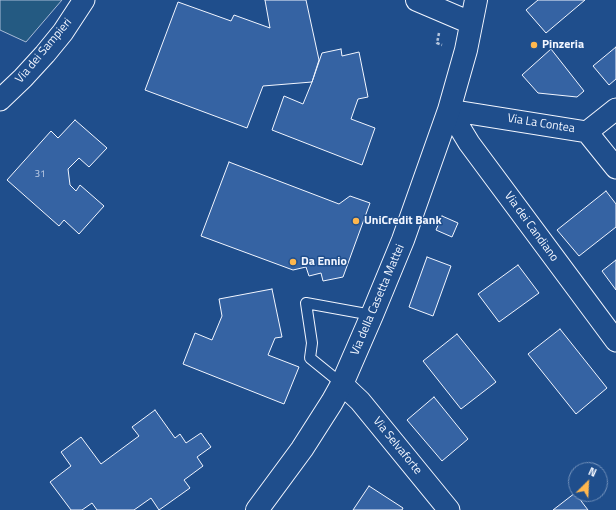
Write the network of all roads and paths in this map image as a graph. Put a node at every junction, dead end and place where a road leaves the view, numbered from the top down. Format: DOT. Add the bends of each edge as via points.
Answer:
graph roads {
  1 [pos="84,0"];
  2 [pos="417,0"];
  3 [pos="476,0"];
  4 [pos="471,23"];
  5 [pos="440,32"];
  6 [pos="442,45"];
  7 [pos="0,100"];
  8 [pos="616,109"];
  9 [pos="449,110"];
  10 [pos="587,132"];
  11 [pos="616,168"];
  12 [pos="372,315"];
  13 [pos="616,341"];
  14 [pos="342,384"];
  15 [pos="257,510"];
  16 [pos="448,510"];
  1 -- 7 [label="street, Via dei Sampieri" via="45,54"];
  2 -- 4 [label="main road"];
  3 -- 4 [label="main road, Via della Casetta Mattei"];
  4 -- 9 [label="main road, Via della Casetta Mattei"];
  5 -- 6 [label="path" via="437,43"];
  8 -- 10 [label="street"];
  9 -- 10 [label="street, Via La Contea"];
  9 -- 12 [label="main road, Via della Casetta Mattei" via="403,240"];
  9 -- 13 [label="street, Via dei Candiano" via="469,143"];
  10 -- 11 [label="street, Via La Contea"];
  12 -- 14 [label="main road, Via della Casetta Mattei"];
  12 -- 14 [label="lane" via="306,304 312,343 310,358"];
  14 -- 15 [label="main road, Via della Casetta Mattei" via="312,435"];
  14 -- 16 [label="street, Via Selvaforte" via="360,401"];
}
